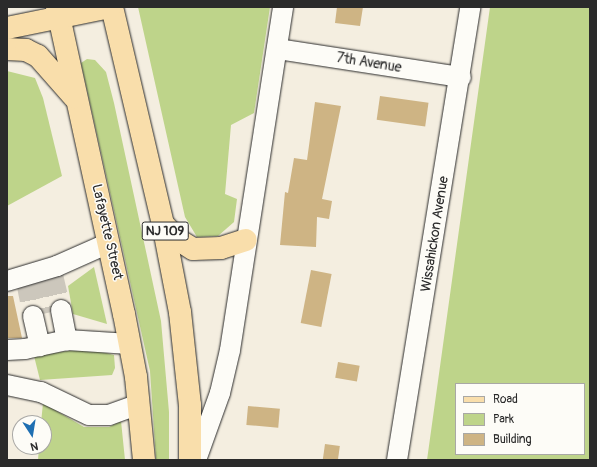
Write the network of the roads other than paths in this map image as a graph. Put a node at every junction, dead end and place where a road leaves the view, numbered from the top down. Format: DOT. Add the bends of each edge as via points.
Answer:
graph roads {
  1 [pos="111,7"];
  2 [pos="284,7"];
  3 [pos="470,7"];
  4 [pos="58,12"];
  5 [pos="7,28"];
  6 [pos="7,49"];
  7 [pos="277,49"];
  8 [pos="461,77"];
  9 [pos="77,101"];
  10 [pos="163,224"];
  11 [pos="246,240"];
  12 [pos="109,243"];
  13 [pos="34,276"];
  14 [pos="53,343"];
  15 [pos="130,344"];
  16 [pos="7,350"];
  17 [pos="7,385"];
  18 [pos="139,404"];
  19 [pos="144,460"];
  20 [pos="190,460"];
  21 [pos="196,460"];
  22 [pos="397,460"];
  1 -- 4 [label="main road"];
  1 -- 10 [label="main road, NJ 109"];
  2 -- 7 [label="street"];
  3 -- 8 [label="street, Wissahickon Avenue"];
  4 -- 5 [label="main road"];
  4 -- 9 [label="main road, Lafayette Street"];
  6 -- 9 [label="main road" via="26,50 38,56"];
  7 -- 8 [label="street, 7th Avenue"];
  7 -- 11 [label="street"];
  8 -- 22 [label="street, Wissahickon Avenue"];
  9 -- 12 [label="main road, Lafayette Street"];
  10 -- 11 [label="main road" via="177,239 193,249 221,248"];
  10 -- 20 [label="main road, NJ 109" via="184,342 190,405"];
  11 -- 21 [label="street" via="226,372"];
  12 -- 13 [label="street"];
  12 -- 15 [label="main road, Lafayette Street"];
  14 -- 14 [label="street" via="47,313"];
  14 -- 15 [label="street"];
  14 -- 16 [label="street"];
  15 -- 18 [label="main road, Lafayette Street"];
  17 -- 18 [label="street" via="41,392 89,415 109,415"];
  18 -- 19 [label="main road, Lafayette Street"];
}
